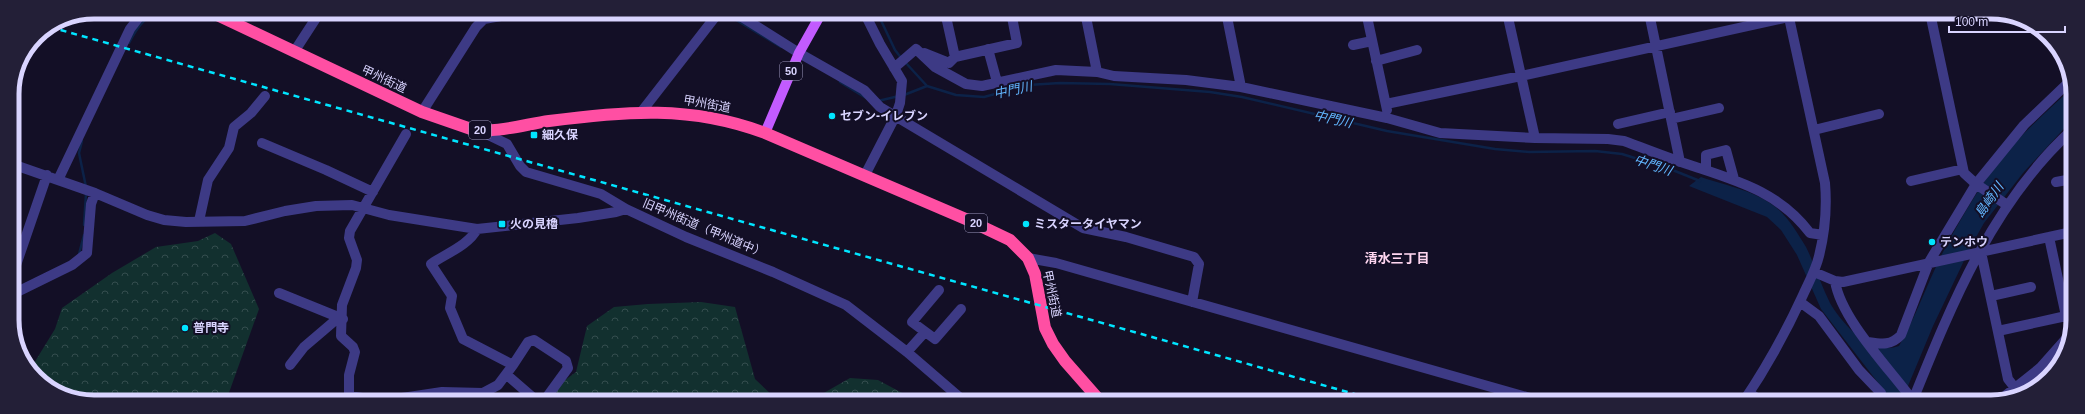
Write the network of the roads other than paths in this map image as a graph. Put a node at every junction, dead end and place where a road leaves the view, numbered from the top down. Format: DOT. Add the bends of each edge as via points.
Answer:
graph roads {
  1 [pos="138,19"];
  2 [pos="240,19"];
  3 [pos="316,19"];
  4 [pos="484,19"];
  5 [pos="713,19"];
  6 [pos="745,19"];
  7 [pos="818,19"];
  8 [pos="868,19"];
  9 [pos="946,19"];
  10 [pos="1012,19"];
  11 [pos="1086,19"];
  12 [pos="1227,19"];
  13 [pos="1368,19"];
  14 [pos="1509,19"];
  15 [pos="1649,19"];
  16 [pos="1771,19"];
  17 [pos="1789,19"];
  18 [pos="1931,19"];
  19 [pos="1372,41"];
  20 [pos="1353,45"];
  21 [pos="1656,46"];
  22 [pos="988,49"];
  23 [pos="1417,50"];
  24 [pos="294,52"];
  25 [pos="799,53"];
  26 [pos="916,53"];
  27 [pos="954,57"];
  28 [pos="1376,61"];
  29 [pos="895,67"];
  30 [pos="1097,72"];
  31 [pos="1521,76"];
  32 [pos="997,82"];
  33 [pos="2065,86"];
  34 [pos="1241,87"];
  35 [pos="265,96"];
  36 [pos="1386,104"];
  37 [pos="1720,108"];
  38 [pos="642,111"];
  39 [pos="422,112"];
  40 [pos="1879,114"];
  41 [pos="896,115"];
  42 [pos="1671,116"];
  43 [pos="1387,118"];
  44 [pos="1618,124"];
  45 [pos="478,130"];
  46 [pos="1814,130"];
  47 [pos="765,132"];
  48 [pos="406,134"];
  49 [pos="2066,136"];
  50 [pos="1534,138"];
  51 [pos="262,143"];
  52 [pos="1680,162"];
  53 [pos="19,166"];
  54 [pos="1963,168"];
  55 [pos="1706,170"];
  56 [pos="47,175"];
  57 [pos="865,175"];
  58 [pos="1734,179"];
  59 [pos="58,180"];
  60 [pos="2066,180"];
  61 [pos="1911,181"];
  62 [pos="2056,182"];
  63 [pos="1978,185"];
  64 [pos="93,192"];
  65 [pos="373,192"];
  66 [pos="2006,204"];
  67 [pos="365,207"];
  68 [pos="626,208"];
  69 [pos="199,221"];
  70 [pos="477,229"];
  71 [pos="2066,233"];
  72 [pos="1823,235"];
  73 [pos="2049,237"];
  74 [pos="1977,253"];
  75 [pos="19,257"];
  76 [pos="1028,258"];
  77 [pos="1932,262"];
  78 [pos="1814,272"];
  79 [pos="1835,282"];
  80 [pos="2031,287"];
  81 [pos="939,290"];
  82 [pos="19,291"];
  83 [pos="279,293"];
  84 [pos="1991,296"];
  85 [pos="1192,302"];
  86 [pos="1800,302"];
  87 [pos="2066,308"];
  88 [pos="961,309"];
  89 [pos="340,319"];
  90 [pos="2066,320"];
  91 [pos="1998,330"];
  92 [pos="925,332"];
  93 [pos="2062,343"];
  94 [pos="1870,345"];
  95 [pos="907,352"];
  96 [pos="290,365"];
  97 [pos="513,365"];
  98 [pos="507,375"];
  99 [pos="2015,388"];
  100 [pos="2010,392"];
  101 [pos="483,393"];
  102 [pos="349,395"];
  103 [pos="432,395"];
  104 [pos="481,395"];
  105 [pos="530,395"];
  106 [pos="548,395"];
  107 [pos="957,395"];
  108 [pos="1095,395"];
  109 [pos="1519,395"];
  110 [pos="1747,395"];
  111 [pos="1881,395"];
  112 [pos="1908,395"];
  113 [pos="1914,395"];
  1 -- 59 [label="street" via="130,29"];
  2 -- 24 [label="highway, 甲州街道 / 20"];
  3 -- 24 [label="street"];
  4 -- 39 [label="street"];
  5 -- 38 [label="street"];
  6 -- 25 [label="street"];
  7 -- 25 [label="main road, 50"];
  8 -- 29 [label="street"];
  9 -- 27 [label="street"];
  10 -- 22 [label="street" via="1016,43"];
  11 -- 30 [label="street"];
  12 -- 34 [label="street"];
  13 -- 19 [label="street"];
  14 -- 31 [label="street"];
  15 -- 21 [label="street"];
  16 -- 21 [label="street"];
  17 -- 46 [label="street"];
  18 -- 54 [label="street"];
  19 -- 20 [label="street"];
  19 -- 28 [label="street"];
  21 -- 31 [label="street"];
  21 -- 42 [label="street"];
  22 -- 27 [label="street"];
  22 -- 32 [label="street"];
  23 -- 28 [label="street"];
  24 -- 39 [label="highway, 甲州街道 / 20"];
  25 -- 41 [label="street" via="864,90 880,107"];
  25 -- 47 [label="main road, 50"];
  26 -- 27 [label="street" via="923,53 949,63"];
  26 -- 29 [label="street"];
  26 -- 32 [label="street" via="966,84 982,86"];
  28 -- 36 [label="street"];
  29 -- 41 [label="street" via="902,81"];
  30 -- 32 [label="street" via="1056,70"];
  30 -- 34 [label="street" via="1114,76 1186,80"];
  31 -- 36 [label="street"];
  31 -- 50 [label="street"];
  33 -- 63 [label="street" via="2024,125"];
  34 -- 43 [label="street"];
  35 -- 69 [label="street" via="251,113 234,127 229,148 208,180"];
  36 -- 43 [label="street"];
  37 -- 42 [label="street"];
  38 -- 45 [label="highway, 甲州街道 / 20"];
  38 -- 47 [label="highway, 甲州街道 / 20" via="698,116"];
  39 -- 45 [label="highway, 甲州街道 / 20"];
  40 -- 46 [label="street"];
  41 -- 57 [label="street"];
  41 -- 85 [label="street" via="1083,228 1126,237 1194,257 1199,264"];
  42 -- 44 [label="street"];
  42 -- 52 [label="street"];
  43 -- 50 [label="street" via="1440,133"];
  45 -- 68 [label="street" via="507,144 526,172 601,194"];
  46 -- 72 [label="street" via="1825,183"];
  47 -- 57 [label="highway, 甲州街道 / 20"];
  48 -- 65 [label="street"];
  49 -- 66 [label="street"];
  50 -- 52 [label="street" via="1624,141"];
  51 -- 65 [label="street"];
  52 -- 55 [label="street"];
  53 -- 56 [label="street"];
  54 -- 61 [label="street"];
  54 -- 63 [label="street" via="1964,173"];
  55 -- 58 [label="street"];
  55 -- 58 [label="street" via="1706,155 1726,150"];
  56 -- 59 [label="street"];
  56 -- 75 [label="street"];
  57 -- 76 [label="highway, 甲州街道 / 20" via="1010,240"];
  58 -- 72 [label="street" via="1788,208 1810,233"];
  59 -- 64 [label="street, 旧甲州街道（甲州道中）"];
  60 -- 62 [label="street"];
  63 -- 66 [label="street"];
  63 -- 77 [label="street"];
  64 -- 69 [label="street, 旧甲州街道（甲州道中）" via="164,220"];
  64 -- 82 [label="street" via="87,253 72,265"];
  65 -- 67 [label="street"];
  66 -- 74 [label="street"];
  67 -- 69 [label="street, 旧甲州街道（甲州道中）" via="316,206 244,221"];
  67 -- 70 [label="street, 旧甲州街道（甲州道中）" via="389,215"];
  67 -- 89 [label="street" via="350,232 349,238 357,260"];
  68 -- 70 [label="street, 旧甲州街道（甲州道中）" via="578,218"];
  68 -- 95 [label="street, 旧甲州街道（甲州道中）" via="686,237 846,305"];
  70 -- 97 [label="street" via="464,243 431,264 452,296 450,308 463,339"];
  71 -- 73 [label="street"];
  72 -- 78 [label="street"];
  73 -- 74 [label="street"];
  73 -- 87 [label="street"];
  74 -- 77 [label="street"];
  74 -- 84 [label="street"];
  74 -- 113 [label="street"];
  76 -- 85 [label="street" via="1056,263"];
  76 -- 108 [label="highway, 甲州街道 / 20" via="1035,274 1045,328 1065,361"];
  77 -- 79 [label="street"];
  77 -- 94 [label="street" via="1900,335 1893,342"];
  78 -- 79 [label="street"];
  78 -- 86 [label="street"];
  79 -- 94 [label="street" via="1848,314"];
  80 -- 84 [label="street"];
  81 -- 92 [label="street" via="912,322"];
  83 -- 89 [label="street"];
  84 -- 91 [label="street"];
  85 -- 109 [label="street"];
  86 -- 110 [label="street" via="1789,326"];
  86 -- 111 [label="street" via="1819,316"];
  88 -- 92 [label="street" via="935,339"];
  89 -- 96 [label="street" via="304,347"];
  89 -- 102 [label="street" via="341,336 355,352 349,375"];
  90 -- 91 [label="street"];
  91 -- 99 [label="street" via="2008,379"];
  92 -- 95 [label="street"];
  93 -- 99 [label="street" via="2044,364"];
  94 -- 112 [label="street"];
  95 -- 107 [label="street, 旧甲州街道（甲州道中）"];
  97 -- 98 [label="street"];
  97 -- 106 [label="street" via="528,342 534,340 566,361 568,368"];
  98 -- 101 [label="street" via="498,385"];
  98 -- 105 [label="street"];
  99 -- 100 [label="street"];
  101 -- 103 [label="street" via="442,392"];
  101 -- 104 [label="street"];
}
